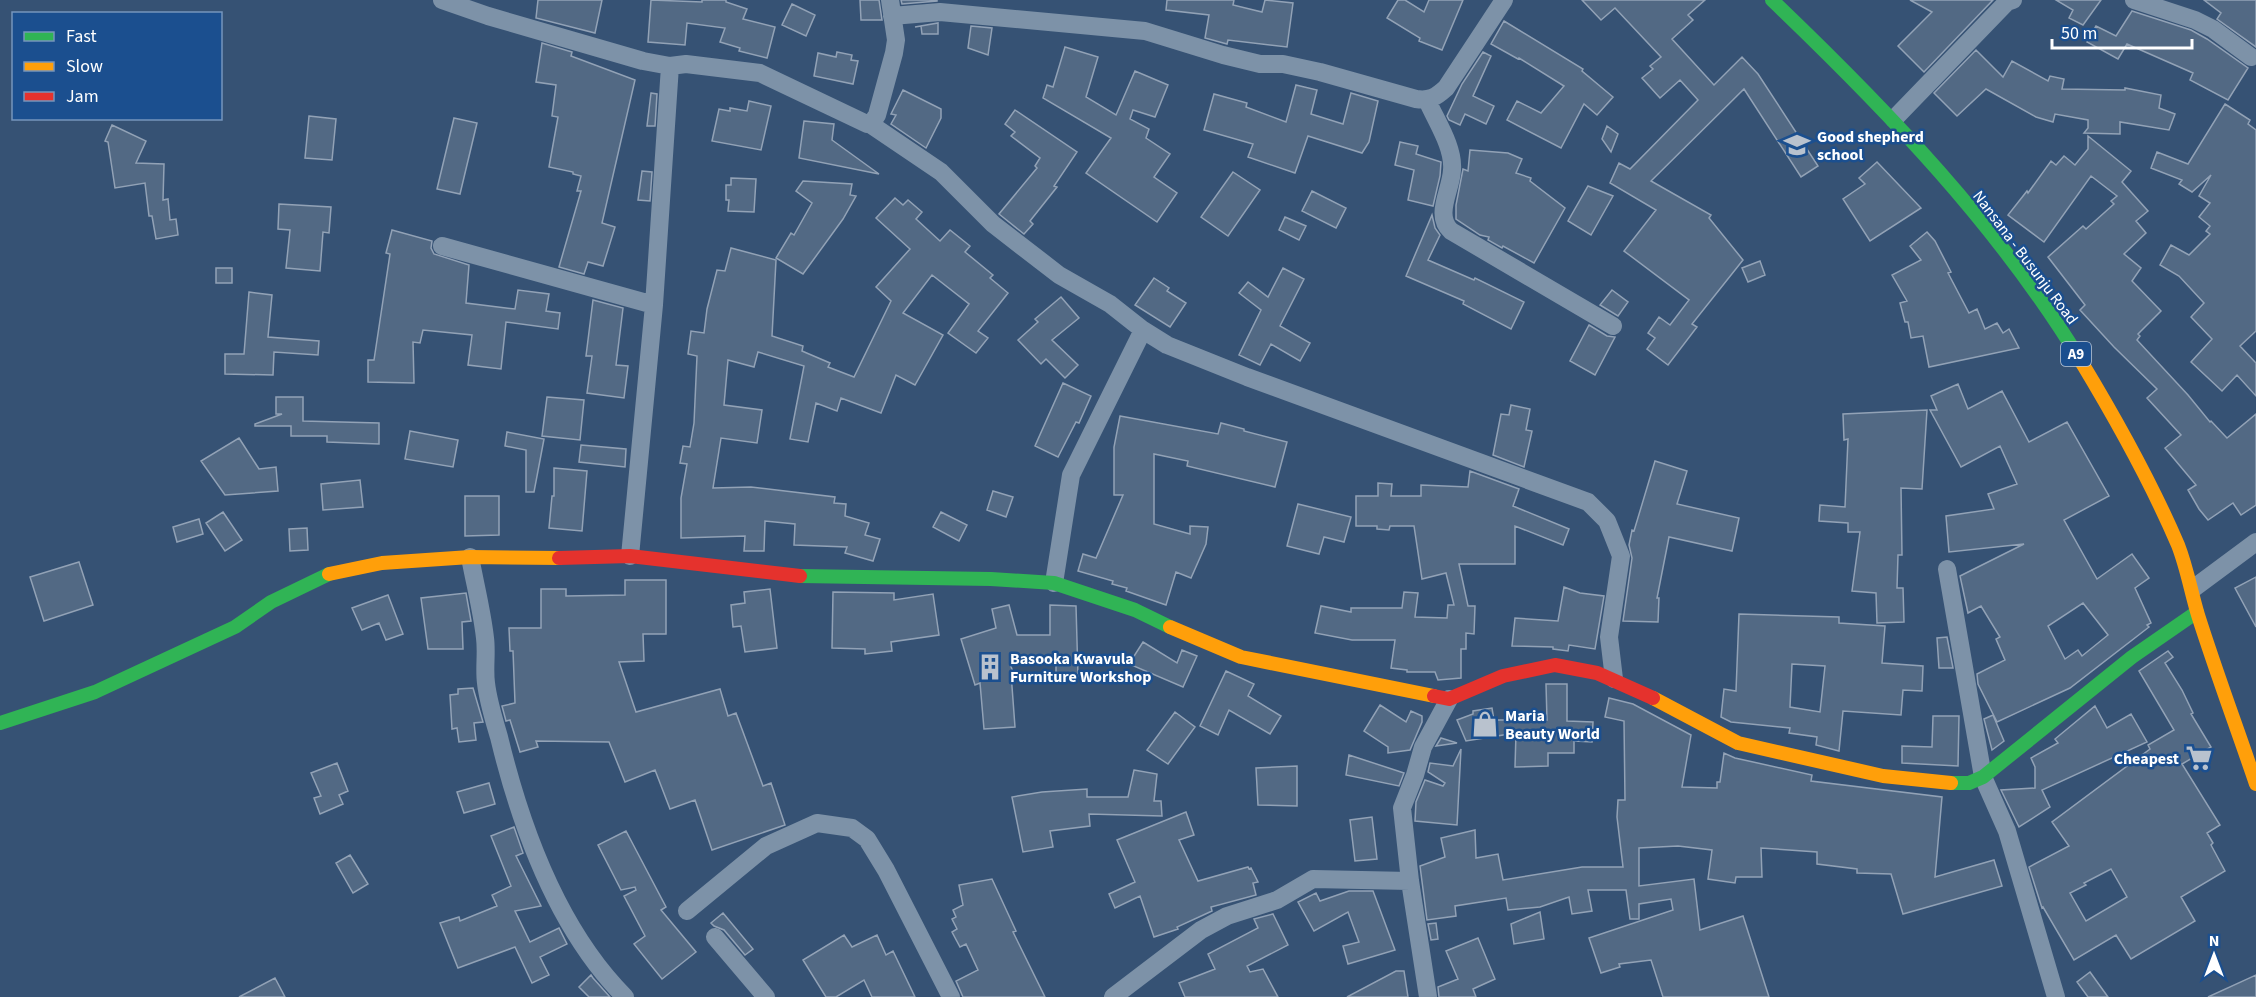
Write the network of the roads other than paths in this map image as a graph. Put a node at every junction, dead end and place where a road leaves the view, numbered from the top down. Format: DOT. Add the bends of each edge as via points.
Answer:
graph roads {
  1 [pos="442,0"];
  2 [pos="1504,0"];
  3 [pos="1772,0"];
  4 [pos="2013,0"];
  5 [pos="2134,0"];
  6 [pos="891,8"];
  7 [pos="2251,57"];
  8 [pos="670,66"];
  9 [pos="1427,100"];
  10 [pos="1894,119"];
  11 [pos="870,124"];
  12 [pos="442,246"];
  13 [pos="654,305"];
  14 [pos="1613,326"];
  15 [pos="1143,330"];
  16 [pos="2256,542"];
  17 [pos="630,556"];
  18 [pos="470,557"];
  19 [pos="1947,569"];
  20 [pos="1054,583"];
  21 [pos="2194,588"];
  22 [pos="2197,612"];
  23 [pos="1614,679"];
  24 [pos="1449,699"];
  25 [pos="0,723"];
  26 [pos="1983,777"];
  27 [pos="2256,784"];
  28 [pos="1410,881"];
  29 [pos="687,911"];
  30 [pos="715,937"];
  31 [pos="625,997"];
  32 [pos="766,997"];
  33 [pos="951,997"];
  34 [pos="1113,997"];
  35 [pos="1428,997"];
  36 [pos="2056,997"];
  1 -- 8 [label="street"];
  2 -- 9 [label="street" via="1446,88"];
  3 -- 10 [label="street, Nansana - Busunju Road / A9"];
  4 -- 10 [label="street"];
  5 -- 7 [label="street" via="2195,20"];
  6 -- 9 [label="street" via="1145,31 1223,55 1260,64 1283,64"];
  6 -- 11 [label="street" via="894,52 877,115"];
  8 -- 11 [label="street" via="686,64 760,73"];
  8 -- 13 [label="street"];
  9 -- 14 [label="street" via="1451,155 1452,169 1442,216 1445,225"];
  10 -- 21 [label="street, Nansana - Busunju Road / A9" via="2015,266 2076,354 2119,424 2178,543"];
  11 -- 15 [label="street" via="941,172 993,224 1059,275 1110,304"];
  12 -- 13 [label="street"];
  13 -- 17 [label="street"];
  15 -- 20 [label="street" via="1071,475"];
  15 -- 23 [label="street" via="1167,345 1247,377 1588,502 1607,522 1621,556 1610,637"];
  16 -- 21 [label="street"];
  17 -- 18 [label="street"];
  17 -- 20 [label="street" via="810,577"];
  18 -- 25 [label="street" via="381,563 325,575 272,602 235,627 95,692"];
  18 -- 31 [label="street" via="485,639 486,684 505,763 531,840 551,891 579,939"];
  19 -- 26 [label="street"];
  20 -- 24 [label="street" via="1135,610 1241,657"];
  21 -- 22 [label="street, Nansana - Busunju Road / A9"];
  22 -- 26 [label="street" via="2132,657"];
  22 -- 27 [label="street, Nansana - Busunju Road / A9"];
  23 -- 24 [label="street" via="1555,665 1503,676"];
  23 -- 26 [label="street" via="1738,743 1883,776 1954,783 1969,783"];
  24 -- 28 [label="street" via="1423,747 1402,808"];
  26 -- 36 [label="street" via="2007,831"];
  28 -- 34 [label="street" via="1313,879 1277,900 1227,916 1201,930"];
  28 -- 35 [label="street"];
  29 -- 33 [label="street" via="766,846 817,823 852,828 867,839 886,870"];
  30 -- 32 [label="street"];
}
